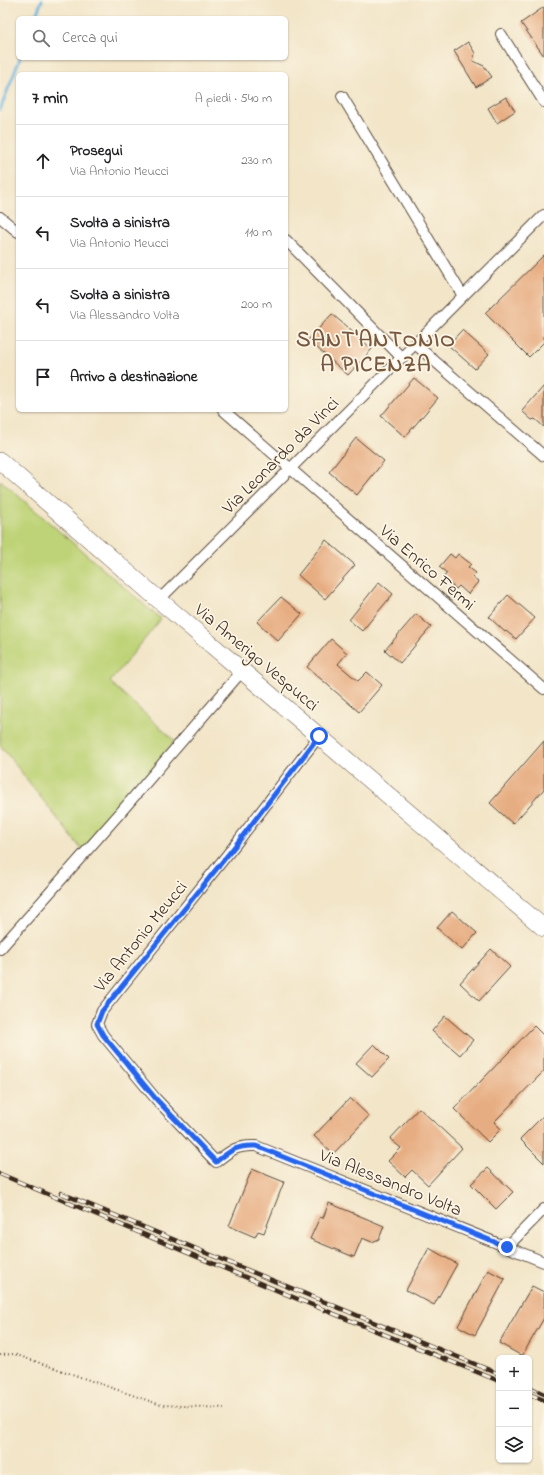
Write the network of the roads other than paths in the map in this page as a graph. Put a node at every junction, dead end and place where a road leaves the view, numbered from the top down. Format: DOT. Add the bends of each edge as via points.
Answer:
graph roads {
  1 [pos="501,34"];
  2 [pos="342,96"];
  3 [pos="544,102"];
  4 [pos="544,215"];
  5 [pos="0,217"];
  6 [pos="16,230"];
  7 [pos="288,242"];
  8 [pos="463,296"];
  9 [pos="416,344"];
  10 [pos="402,358"];
  11 [pos="225,412"];
  12 [pos="544,456"];
  13 [pos="0,461"];
  14 [pos="290,469"];
  15 [pos="159,600"];
  16 [pos="242,671"];
  17 [pos="544,689"];
  18 [pos="319,736"];
  19 [pos="544,928"];
  20 [pos="0,949"];
  21 [pos="225,1155"];
  22 [pos="544,1209"];
  23 [pos="507,1247"];
  24 [pos="544,1262"];
  1 -- 3 [label="street"];
  2 -- 8 [label="street"];
  4 -- 8 [label="street, Via Leonardo da Vinci"];
  5 -- 6 [label="street"];
  7 -- 10 [label="street"];
  8 -- 9 [label="street, Via Leonardo da Vinci"];
  9 -- 10 [label="street, Via Leonardo da Vinci"];
  9 -- 12 [label="street"];
  10 -- 14 [label="street, Via Leonardo da Vinci"];
  11 -- 14 [label="street, Via Enrico Fermi"];
  13 -- 15 [label="main road, Via Amerigo Vespucci"];
  14 -- 15 [label="street, Via Leonardo da Vinci"];
  14 -- 17 [label="street, Via Enrico Fermi"];
  15 -- 16 [label="main road, Via Amerigo Vespucci"];
  16 -- 18 [label="main road, Via Amerigo Vespucci"];
  16 -- 20 [label="street"];
  18 -- 19 [label="main road, Via Amerigo Vespucci"];
  18 -- 21 [label="street, Via Antonio Meucci" via="235,846 102,1011 97,1024 103,1035 156,1099 216,1162"];
  21 -- 23 [label="street, Via Alessandro Volta" via="243,1146 256,1146"];
  22 -- 23 [label="street"];
  23 -- 24 [label="street, Via Alessandro Volta"];
}
